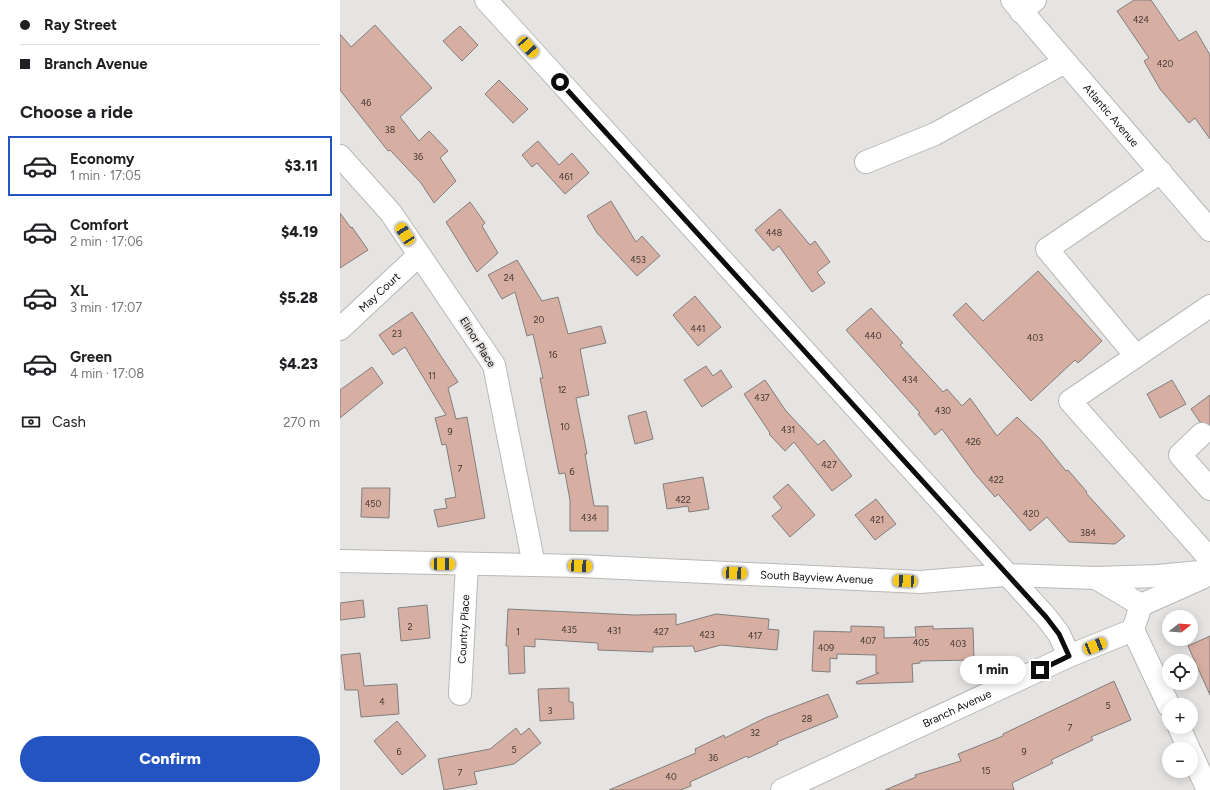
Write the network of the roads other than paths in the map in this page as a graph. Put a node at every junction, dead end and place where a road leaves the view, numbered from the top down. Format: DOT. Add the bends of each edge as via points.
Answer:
graph roads {
  1 [pos="486,0"];
  2 [pos="1023,4"];
  3 [pos="1065,62"];
  4 [pos="340,156"];
  5 [pos="866,162"];
  6 [pos="1161,172"];
  7 [pos="1210,230"];
  8 [pos="419,255"];
  9 [pos="1210,306"];
  10 [pos="340,329"];
  11 [pos="1136,356"];
  12 [pos="1202,434"];
  13 [pos="1210,489"];
  14 [pos="1210,559"];
  15 [pos="340,561"];
  16 [pos="467,564"];
  17 [pos="534,565"];
  18 [pos="1210,571"];
  19 [pos="1210,574"];
  20 [pos="1006,575"];
  21 [pos="1096,578"];
  22 [pos="1141,605"];
  23 [pos="1134,630"];
  24 [pos="1069,656"];
  25 [pos="460,694"];
  26 [pos="1165,698"];
  27 [pos="1198,768"];
  28 [pos="782,790"];
  29 [pos="1208,790"];
  1 -- 20 [label="street"];
  2 -- 3 [label="street, Atlantic Avenue"];
  3 -- 5 [label="street" via="935,134"];
  3 -- 6 [label="street, Atlantic Avenue"];
  4 -- 8 [label="street, Elinor Place" via="374,191"];
  6 -- 7 [label="street, Atlantic Avenue"];
  6 -- 11 [label="street" via="1047,249"];
  8 -- 10 [label="street, May Court"];
  8 -- 17 [label="street, Elinor Place" via="494,365"];
  9 -- 11 [label="street"];
  11 -- 14 [label="street" via="1070,401"];
  12 -- 13 [label="street" via="1180,455"];
  15 -- 16 [label="street, South Bayview Avenue"];
  16 -- 17 [label="street, South Bayview Avenue"];
  16 -- 25 [label="street, Country Place"];
  17 -- 20 [label="street, South Bayview Avenue" via="920,582"];
  18 -- 21 [label="street"];
  19 -- 22 [label="street"];
  20 -- 21 [label="street, South Bayview Avenue"];
  20 -- 24 [label="street" via="1059,634"];
  21 -- 22 [label="street, South Bayview Avenue"];
  22 -- 23 [label="street"];
  23 -- 24 [label="street, Branch Avenue"];
  23 -- 26 [label="street"];
  24 -- 28 [label="street, Branch Avenue"];
  27 -- 29 [label="street"];
}
